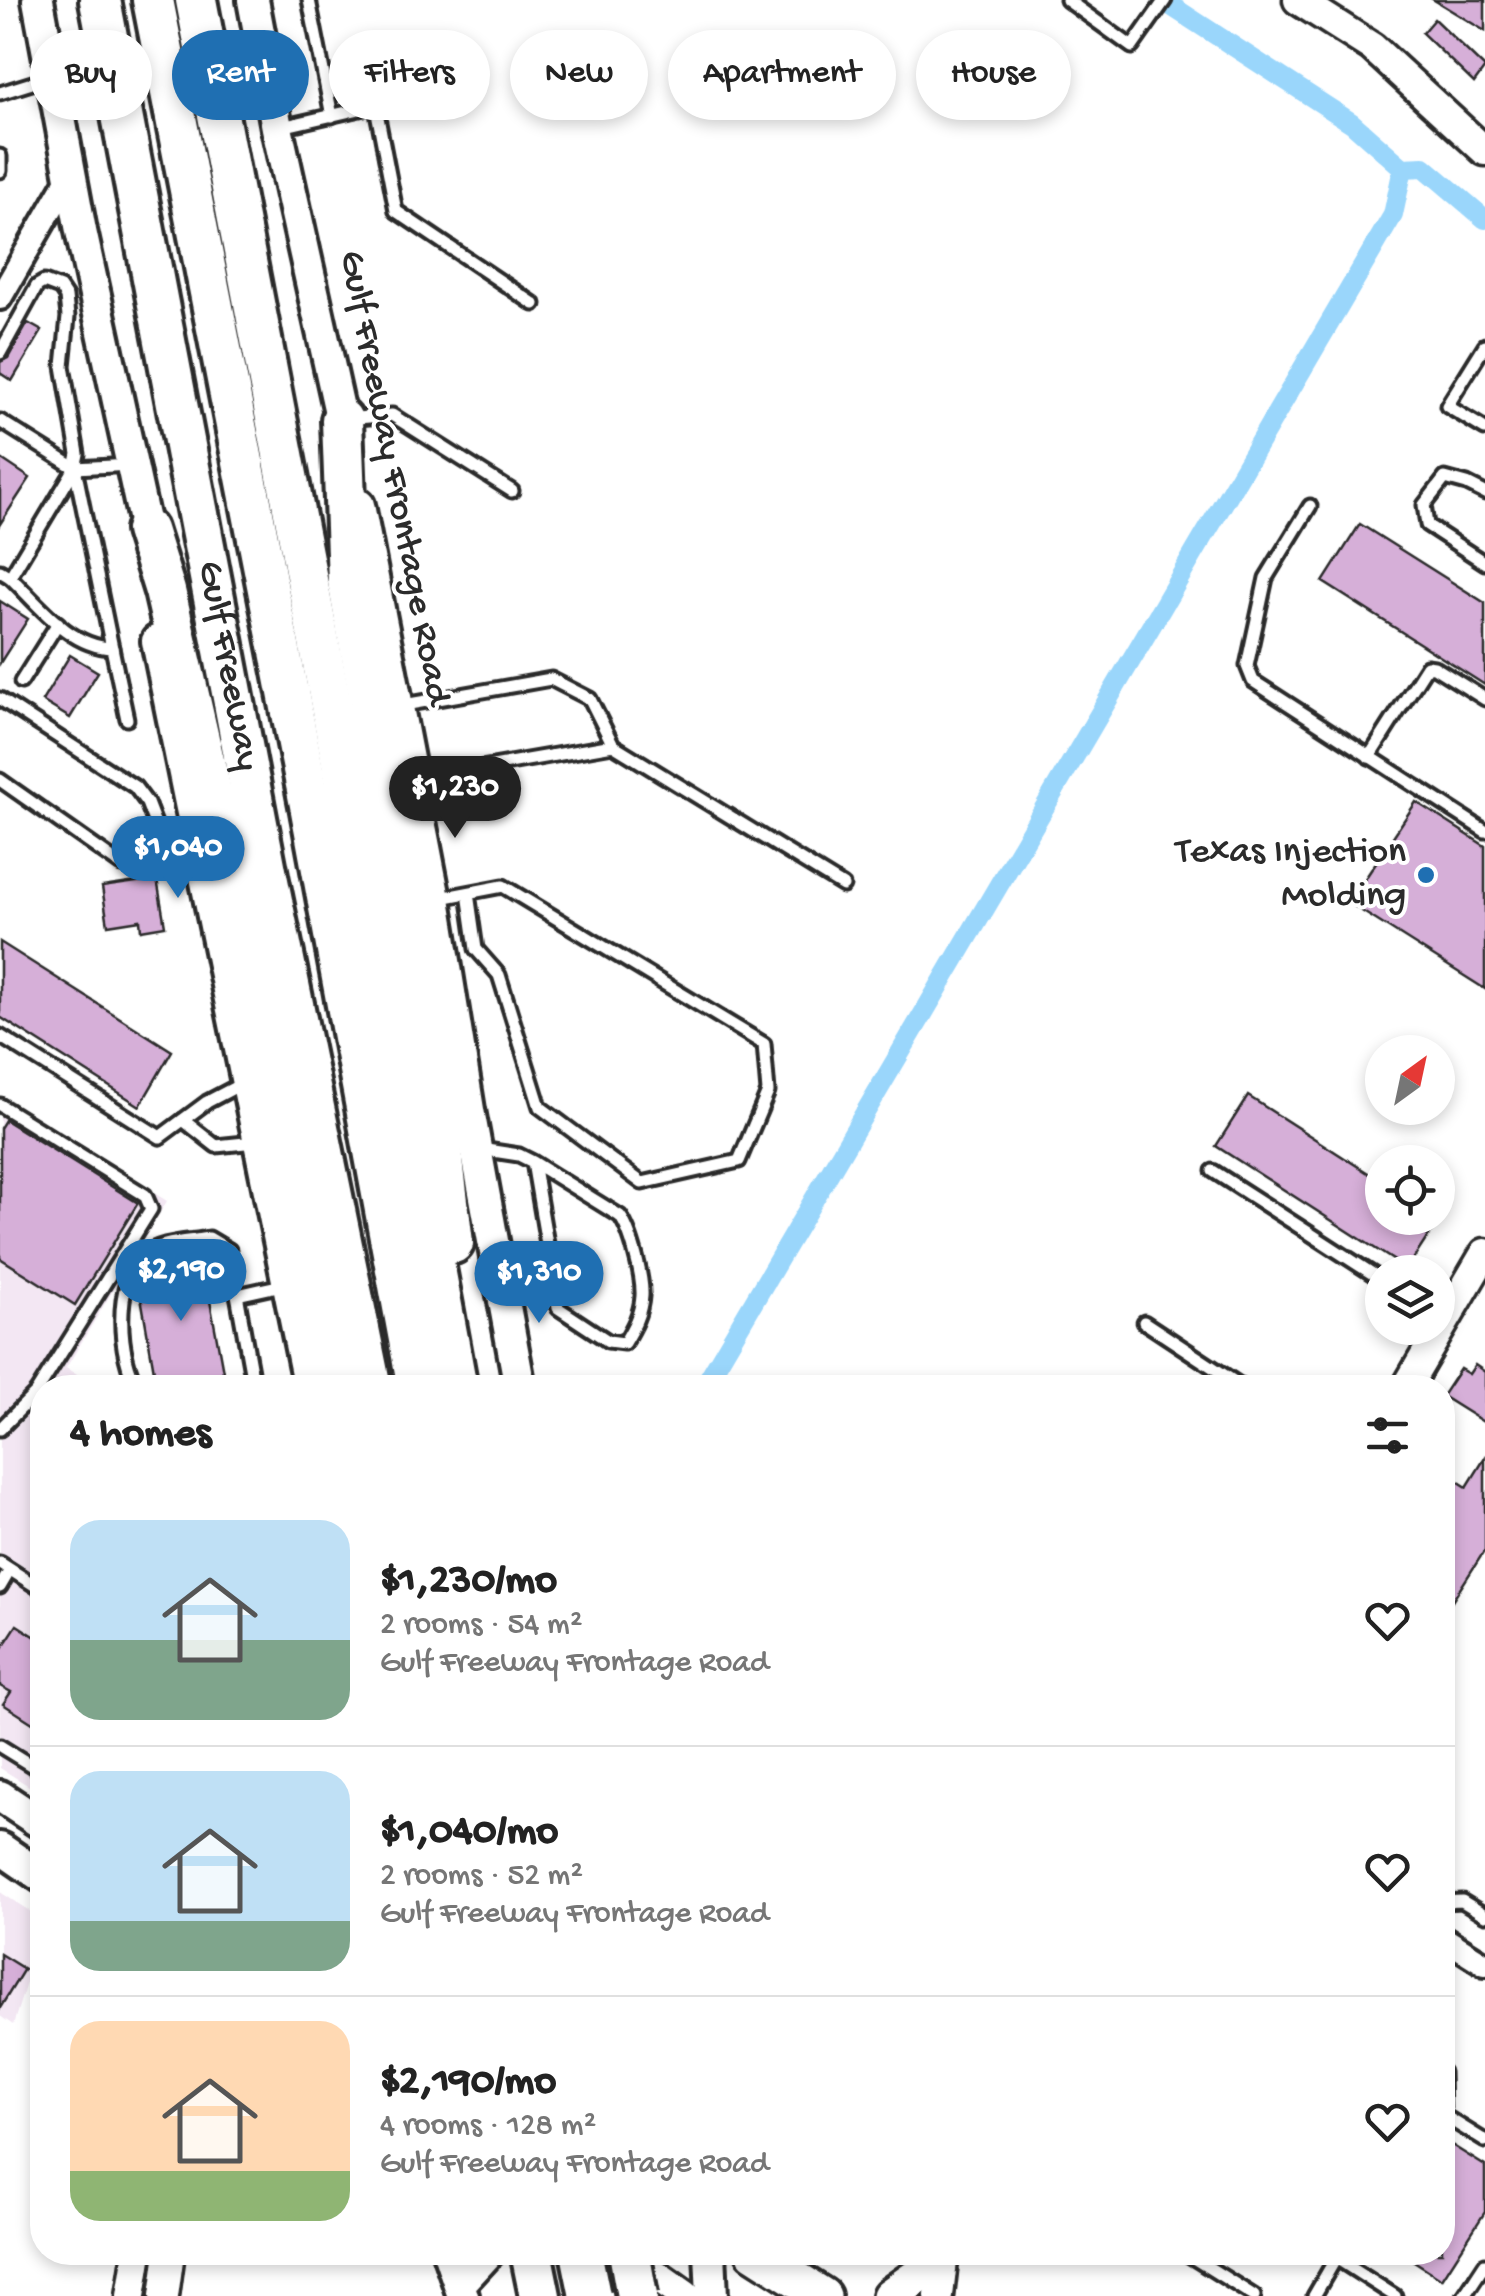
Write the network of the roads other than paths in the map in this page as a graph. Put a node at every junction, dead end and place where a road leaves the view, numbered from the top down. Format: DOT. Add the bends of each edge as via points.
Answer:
graph roads {
  1 [pos="38,0"];
  2 [pos="100,0"];
  3 [pos="154,0"];
  4 [pos="196,0"];
  5 [pos="254,0"];
  6 [pos="309,0"];
  7 [pos="1067,0"];
  8 [pos="1307,2"];
  9 [pos="1162,4"];
  10 [pos="43,30"];
  11 [pos="30,82"];
  12 [pos="1,89"];
  13 [pos="329,101"];
  14 [pos="329,117"];
  15 [pos="59,120"];
  16 [pos="378,120"];
  17 [pos="277,128"];
  18 [pos="1485,151"];
  19 [pos="0,156"];
  20 [pos="0,171"];
  21 [pos="70,176"];
  22 [pos="42,228"];
  23 [pos="81,231"];
  24 [pos="0,298"];
  25 [pos="534,304"];
  26 [pos="1485,345"];
  27 [pos="0,352"];
  28 [pos="342,420"];
  29 [pos="0,421"];
  30 [pos="1485,429"];
  31 [pos="131,464"];
  32 [pos="75,468"];
  33 [pos="512,491"];
  34 [pos="1485,494"];
  35 [pos="1310,506"];
  36 [pos="146,530"];
  37 [pos="1485,563"];
  38 [pos="5,574"];
  39 [pos="58,623"];
  40 [pos="112,648"];
  41 [pos="21,682"];
  42 [pos="0,699"];
  43 [pos="1485,699"];
  44 [pos="398,706"];
  45 [pos="127,719"];
  46 [pos="613,745"];
  47 [pos="1369,756"];
  48 [pos="0,780"];
  49 [pos="412,780"];
  50 [pos="1485,832"];
  51 [pos="200,856"];
  52 [pos="168,860"];
  53 [pos="842,886"];
  54 [pos="468,893"];
  55 [pos="435,899"];
  56 [pos="0,1036"];
  57 [pos="245,1082"];
  58 [pos="0,1105"];
  59 [pos="183,1120"];
  60 [pos="257,1142"];
  61 [pos="476,1148"];
  62 [pos="534,1162"];
  63 [pos="1212,1171"];
  64 [pos="1482,1265"];
  65 [pos="1365,1269"];
  66 [pos="287,1284"];
  67 [pos="237,1295"];
  68 [pos="1455,1300"];
  69 [pos="1144,1322"];
  70 [pos="444,1326"];
  71 [pos="1428,1345"];
  72 [pos="51,1375"];
  73 [pos="130,1375"];
  74 [pos="252,1375"];
  75 [pos="307,1375"];
  76 [pos="307,1375"];
  77 [pos="368,1375"];
  78 [pos="416,1375"];
  79 [pos="454,1375"];
  80 [pos="518,1375"];
  81 [pos="1224,1375"];
  82 [pos="1412,1375"];
  83 [pos="30,1403"];
  84 [pos="0,1429"];
  85 [pos="5,1566"];
  86 [pos="30,1582"];
  87 [pos="0,1587"];
  88 [pos="0,1746"];
  89 [pos="30,1765"];
  90 [pos="0,1796"];
  91 [pos="30,1812"];
  92 [pos="0,1848"];
  93 [pos="30,1868"];
  94 [pos="1455,1902"];
  95 [pos="1485,1916"];
  96 [pos="1455,1945"];
  97 [pos="1485,1964"];
  98 [pos="1455,2123"];
  99 [pos="1485,2141"];
  100 [pos="1485,2264"];
  101 [pos="136,2265"];
  102 [pos="168,2265"];
  103 [pos="534,2265"];
  104 [pos="584,2265"];
  105 [pos="591,2265"];
  106 [pos="629,2265"];
  107 [pos="644,2265"];
  108 [pos="711,2265"];
  109 [pos="777,2265"];
  110 [pos="929,2265"];
  111 [pos="940,2265"];
  112 [pos="1205,2265"];
  113 [pos="1332,2265"];
  114 [pos="1347,2265"];
  115 [pos="131,2296"];
  116 [pos="164,2296"];
  117 [pos="540,2296"];
  118 [pos="590,2296"];
  119 [pos="636,2296"];
  120 [pos="686,2296"];
  121 [pos="712,2296"];
  122 [pos="823,2296"];
  123 [pos="890,2296"];
  124 [pos="939,2296"];
  125 [pos="1254,2296"];
  126 [pos="1314,2296"];
  127 [pos="1396,2296"];
  128 [pos="1464,2296"];
  1 -- 10 [label="main road"];
  2 -- 77 [label="highway, Gulf Freeway"];
  3 -- 78 [label="highway, Gulf Freeway"];
  4 -- 70 [label="highway"];
  5 -- 17 [label="main road, Gulf Freeway Frontage Road"];
  6 -- 13 [label="lane"];
  7 -- 9 [label="lane" via="1132,48"];
  8 -- 18 [label="street" via="1372,47"];
  11 -- 12 [label="lane"];
  14 -- 17 [label="lane"];
  15 -- 21 [label="main road"];
  16 -- 25 [label="lane" via="396,211"];
  17 -- 28 [label="main road, Gulf Freeway Frontage Road"];
  19 -- 20 [label="lane"];
  21 -- 22 [label="street"];
  21 -- 23 [label="main road"];
  22 -- 23 [label="street"];
  22 -- 24 [label="street"];
  23 -- 31 [label="main road"];
  26 -- 30 [label="lane" via="1447,406"];
  27 -- 32 [label="lane" via="37,286 50,283 66,297 63,366"];
  28 -- 33 [label="lane" via="392,414"];
  28 -- 44 [label="main road, Gulf Freeway Frontage Road"];
  28 -- 70 [label="highway" via="348,580 420,972 456,1265"];
  29 -- 32 [label="lane"];
  31 -- 32 [label="lane"];
  31 -- 36 [label="main road"];
  32 -- 38 [label="lane"];
  32 -- 40 [label="lane"];
  34 -- 37 [label="lane" via="1445,478 1424,504 1428,525"];
  35 -- 47 [label="lane" via="1266,578 1247,666 1253,681"];
  36 -- 51 [label="main road" via="151,609"];
  36 -- 75 [label="highway" via="226,856"];
  38 -- 39 [label="lane"];
  39 -- 40 [label="lane" via="88,644"];
  39 -- 41 [label="lane"];
  40 -- 45 [label="lane"];
  42 -- 52 [label="lane" via="136,788"];
  43 -- 47 [label="lane" via="1427,666"];
  44 -- 46 [label="lane" via="550,678 590,699"];
  44 -- 49 [label="main road, Gulf Freeway Frontage Road"];
  46 -- 49 [label="lane"];
  46 -- 53 [label="lane"];
  47 -- 50 [label="lane"];
  48 -- 52 [label="lane" via="121,865"];
  49 -- 55 [label="main road, Gulf Freeway Frontage Road"];
  51 -- 52 [label="lane"];
  51 -- 57 [label="main road"];
  54 -- 54 [label="lane" via="503,886 764,1044 768,1092 738,1161 642,1183 540,1108 499,975 476,949"];
  54 -- 55 [label="lane"];
  55 -- 61 [label="main road, Gulf Freeway Frontage Road"];
  56 -- 59 [label="lane" via="160,1137"];
  57 -- 59 [label="lane"];
  57 -- 60 [label="main road"];
  58 -- 72 [label="lane" via="146,1195 151,1209"];
  59 -- 60 [label="lane" via="216,1146"];
  60 -- 66 [label="main road"];
  61 -- 62 [label="lane"];
  61 -- 80 [label="main road, Gulf Freeway Frontage Road"];
  62 -- 62 [label="lane" via="628,1227 642,1295 624,1343 608,1341 558,1308"];
  63 -- 65 [label="lane"];
  64 -- 68 [label="street"];
  66 -- 67 [label="lane"];
  66 -- 76 [label="main road"];
  67 -- 73 [label="lane" via="229,1250 209,1238 157,1246 140,1258 120,1323"];
  67 -- 74 [label="lane"];
  69 -- 81 [label="lane"];
  70 -- 79 [label="highway"];
  71 -- 82 [label="street"];
  83 -- 84 [label="lane"];
  85 -- 86 [label="lane"];
  85 -- 87 [label="lane"];
  88 -- 89 [label="lane"];
  90 -- 91 [label="main road"];
  92 -- 93 [label="main road"];
  94 -- 95 [label="lane"];
  96 -- 97 [label="street"];
  98 -- 99 [label="lane"];
  100 -- 128 [label="lane"];
  101 -- 115 [label="street"];
  102 -- 116 [label="street"];
  103 -- 117 [label="highway"];
  104 -- 118 [label="highway, bridge"];
  105 -- 119 [label="main road"];
  106 -- 119 [label="highway, bridge"];
  107 -- 120 [label="main road"];
  108 -- 121 [label="main road"];
  109 -- 122 [label="main road"];
  110 -- 123 [label="main road"];
  111 -- 124 [label="street"];
  112 -- 125 [label="lane"];
  113 -- 126 [label="lane"];
  114 -- 127 [label="lane"];
}
